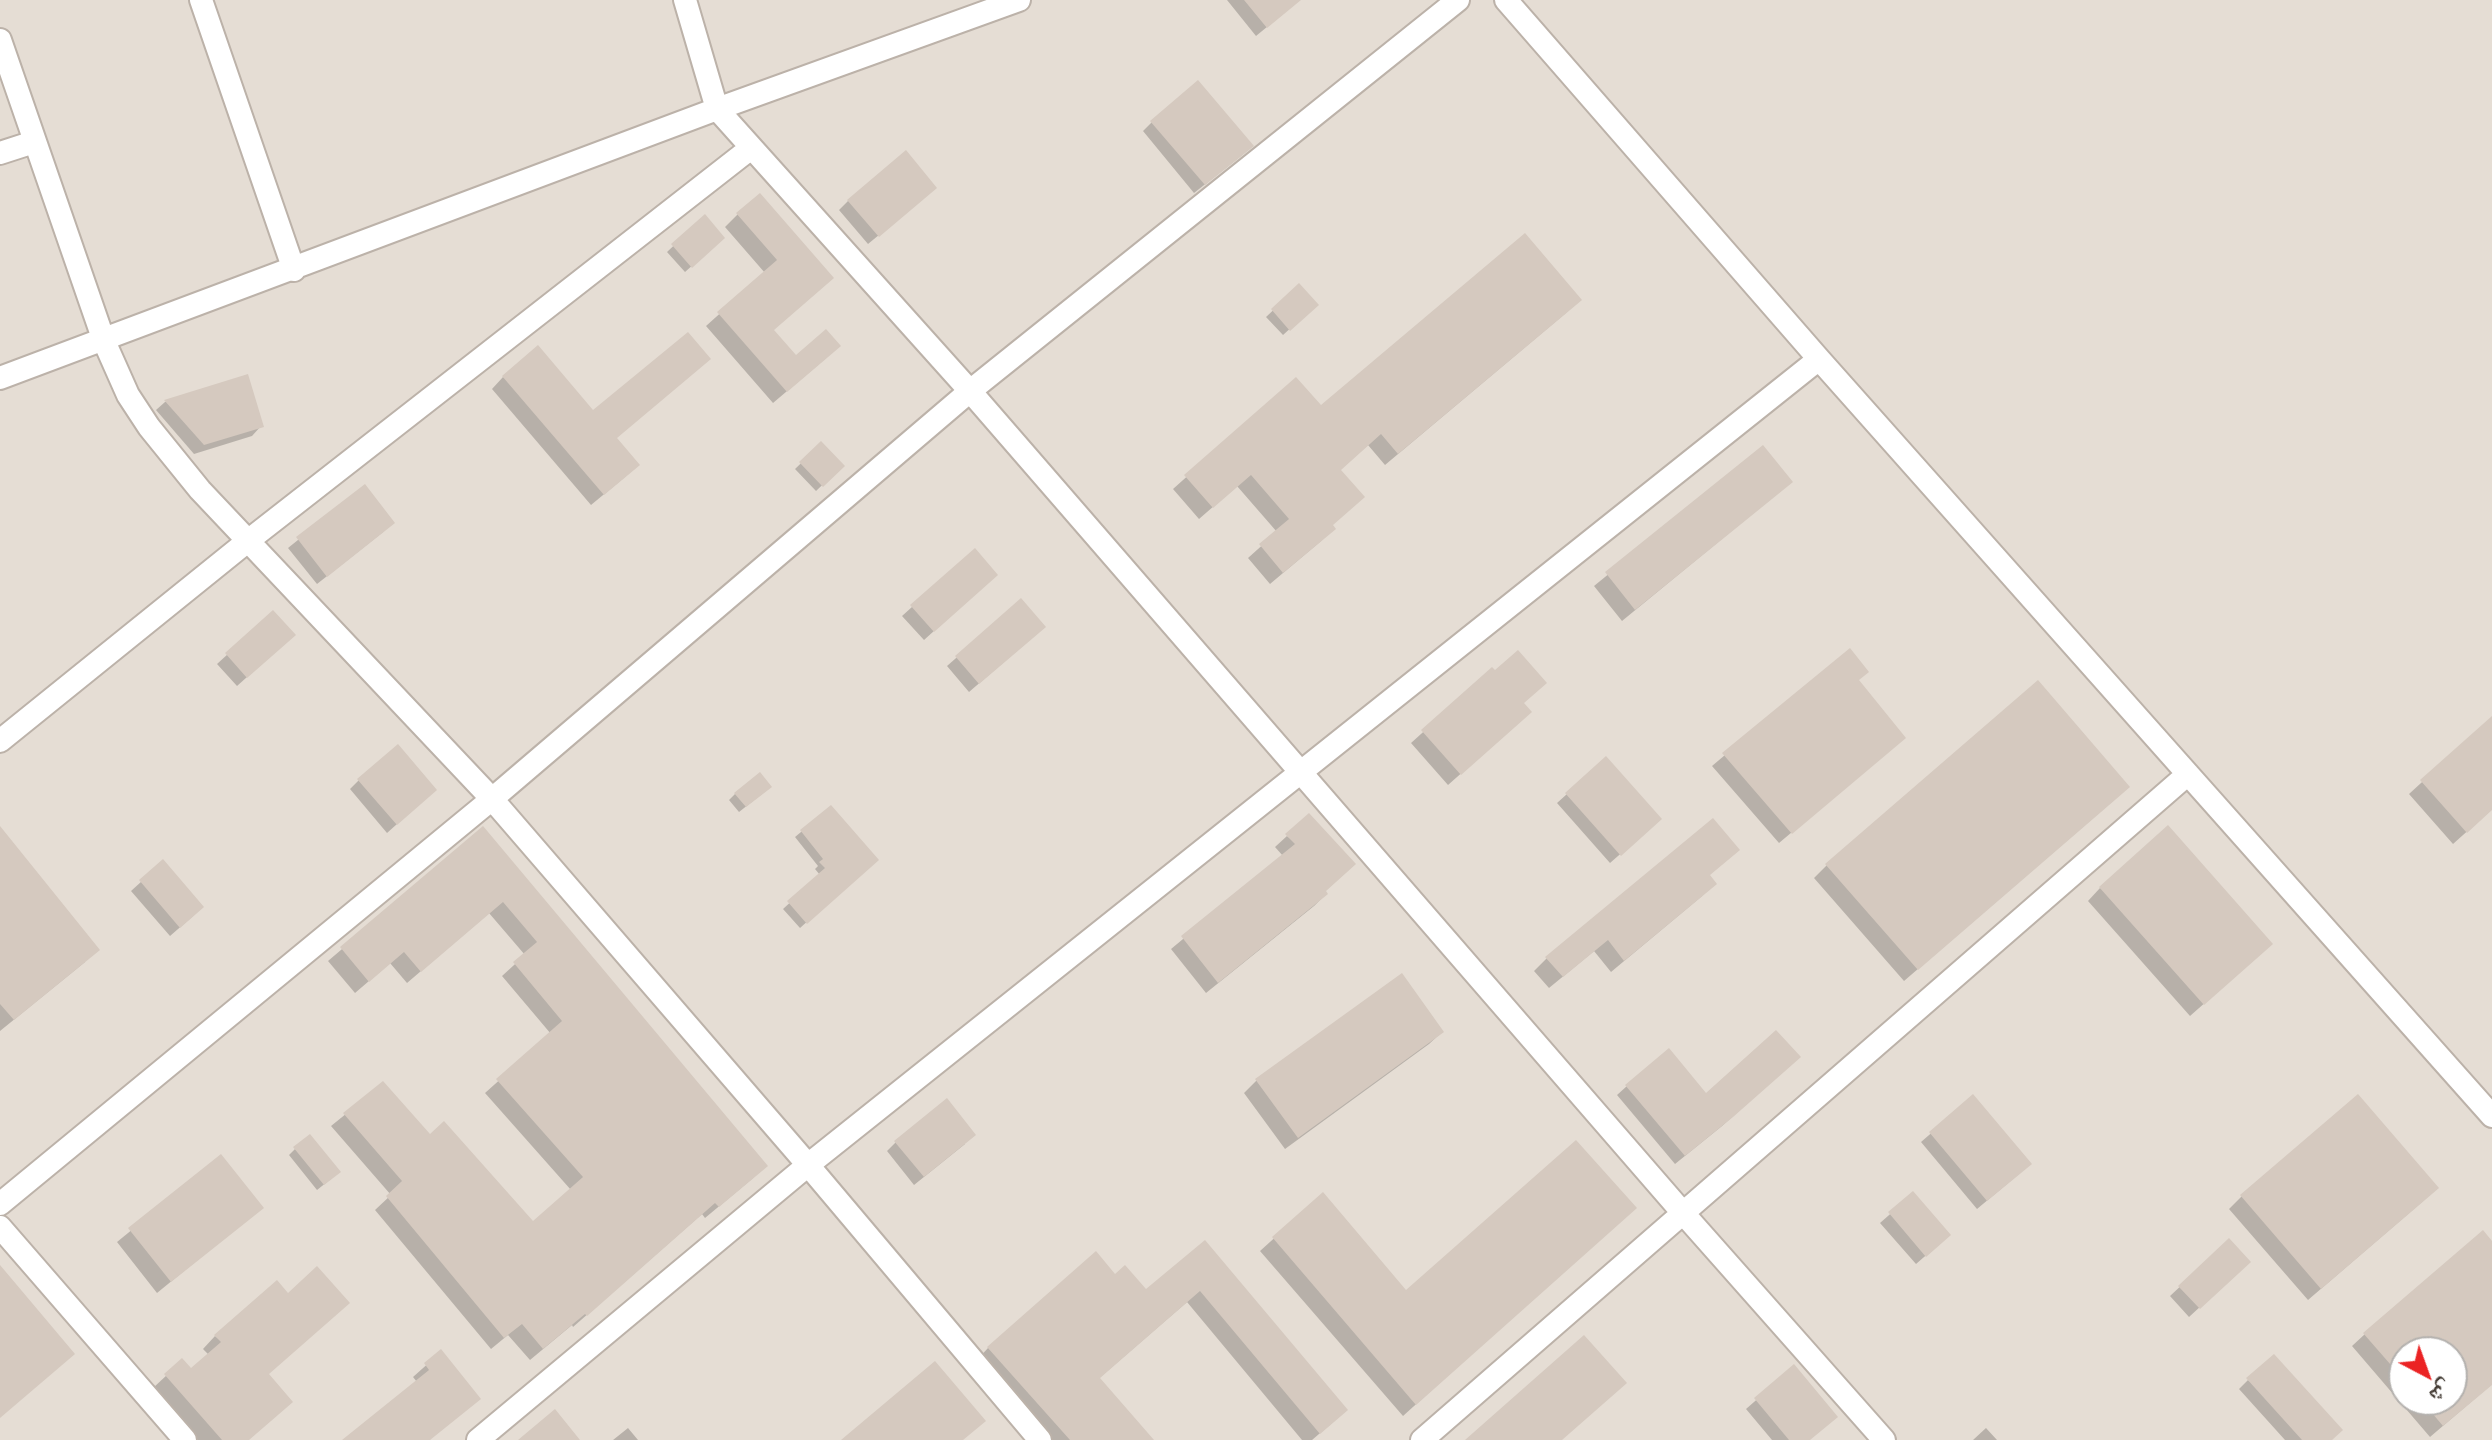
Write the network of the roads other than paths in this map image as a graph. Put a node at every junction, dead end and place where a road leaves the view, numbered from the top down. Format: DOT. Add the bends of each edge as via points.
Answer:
graph roads {
  1 [pos="201,0"];
  2 [pos="685,0"];
  3 [pos="1019,0"];
  4 [pos="1458,0"];
  5 [pos="1506,0"];
  6 [pos="0,40"];
  7 [pos="717,109"];
  8 [pos="34,142"];
  9 [pos="751,148"];
  10 [pos="0,153"];
  11 [pos="294,270"];
  12 [pos="104,341"];
  13 [pos="1819,359"];
  14 [pos="0,378"];
  15 [pos="970,391"];
  16 [pos="249,540"];
  17 [pos="0,741"];
  18 [pos="1301,770"];
  19 [pos="2188,774"];
  20 [pos="492,799"];
  21 [pos="2492,1116"];
  22 [pos="808,1165"];
  23 [pos="0,1204"];
  24 [pos="1683,1213"];
  25 [pos="0,1227"];
  26 [pos="185,1440"];
  27 [pos="478,1440"];
  28 [pos="1040,1440"];
  29 [pos="1422,1440"];
  30 [pos="1884,1440"];
  1 -- 11 [label="street"];
  2 -- 7 [label="street"];
  3 -- 7 [label="street"];
  4 -- 15 [label="street"];
  5 -- 13 [label="street"];
  6 -- 8 [label="street"];
  7 -- 9 [label="street"];
  7 -- 11 [label="street"];
  8 -- 10 [label="street"];
  8 -- 12 [label="street"];
  9 -- 15 [label="street"];
  9 -- 16 [label="street"];
  11 -- 12 [label="street"];
  12 -- 14 [label="street"];
  12 -- 16 [label="street" via="149,427"];
  13 -- 18 [label="street"];
  13 -- 19 [label="street"];
  15 -- 18 [label="street"];
  15 -- 20 [label="street"];
  16 -- 17 [label="street"];
  16 -- 20 [label="street"];
  18 -- 22 [label="street"];
  18 -- 24 [label="street"];
  19 -- 21 [label="street"];
  19 -- 24 [label="street"];
  20 -- 22 [label="street"];
  20 -- 23 [label="street"];
  22 -- 27 [label="street"];
  22 -- 28 [label="street"];
  24 -- 29 [label="street"];
  24 -- 30 [label="street"];
  25 -- 26 [label="street"];
}
